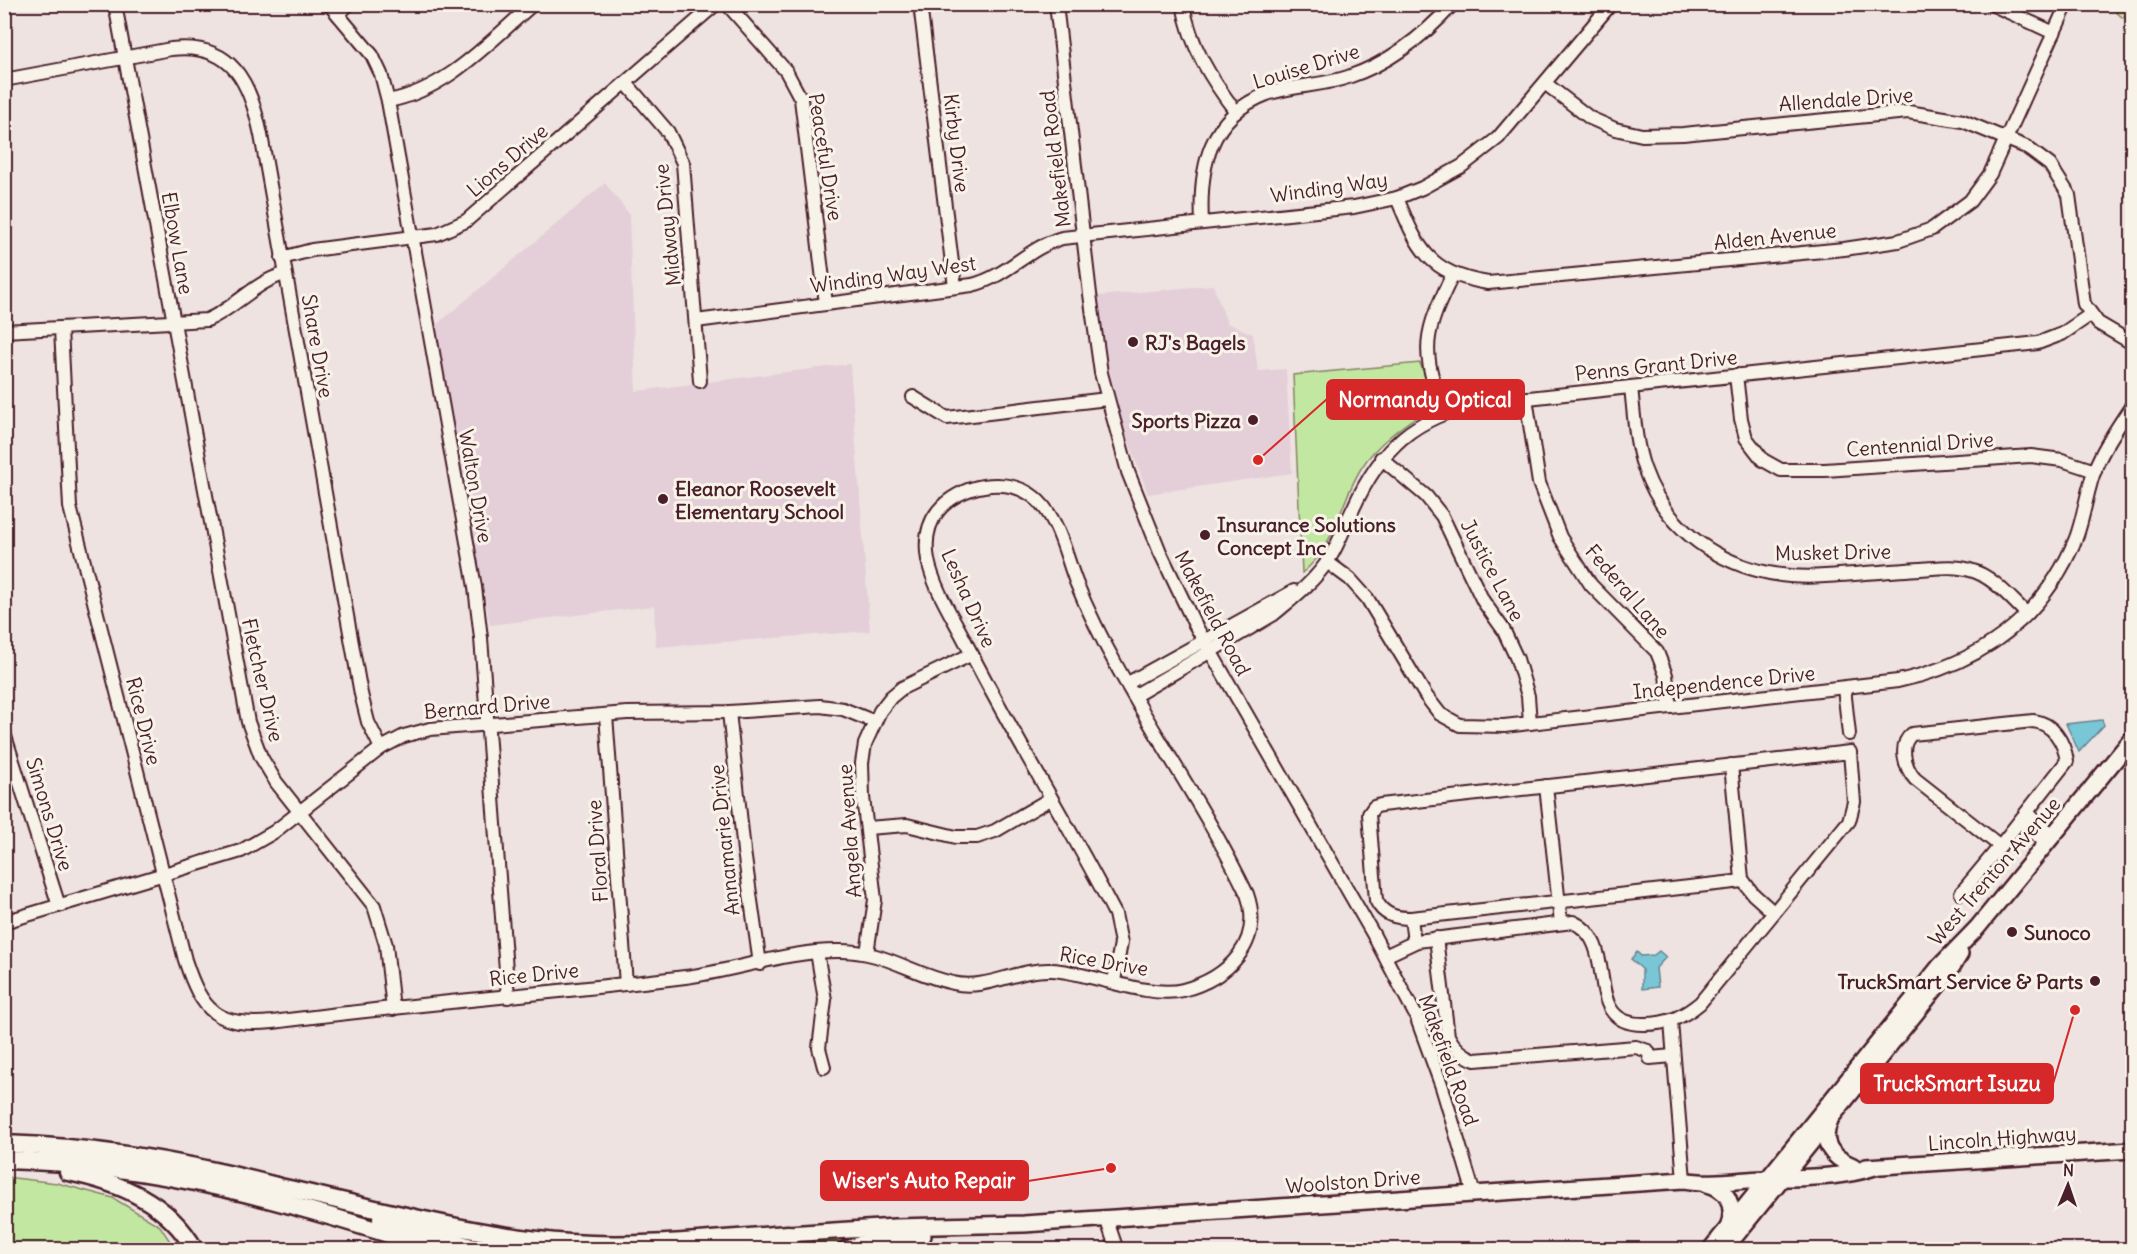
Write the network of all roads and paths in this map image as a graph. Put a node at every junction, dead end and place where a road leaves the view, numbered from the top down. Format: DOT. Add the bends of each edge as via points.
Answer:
graph roads {
  1 [pos="115,4"];
  2 [pos="349,4"];
  3 [pos="533,4"];
  4 [pos="717,4"];
  5 [pos="727,4"];
  6 [pos="920,4"];
  7 [pos="1056,4"];
  8 [pos="1184,4"];
  9 [pos="1453,4"];
  10 [pos="1611,4"];
  11 [pos="1991,4"];
  12 [pos="2067,4"];
  13 [pos="333,9"];
  14 [pos="2054,33"];
  15 [pos="125,57"];
  16 [pos="4,80"];
  17 [pos="626,83"];
  18 [pos="1546,84"];
  19 [pos="388,101"];
  20 [pos="1236,112"];
  21 [pos="2008,139"];
  22 [pos="1397,198"];
  23 [pos="1202,222"];
  24 [pos="1084,235"];
  25 [pos="411,238"];
  26 [pos="282,258"];
  27 [pos="285,274"];
  28 [pos="1453,274"];
  29 [pos="955,287"];
  30 [pos="826,304"];
  31 [pos="2090,315"];
  32 [pos="696,321"];
  33 [pos="172,324"];
  34 [pos="61,329"];
  35 [pos="4,331"];
  36 [pos="2133,343"];
  37 [pos="1736,375"];
  38 [pos="700,381"];
  39 [pos="1631,387"];
  40 [pos="913,397"];
  41 [pos="1526,398"];
  42 [pos="1107,399"];
  43 [pos="2133,405"];
  44 [pos="1445,413"];
  45 [pos="1381,458"];
  46 [pos="2095,471"];
  47 [pos="1327,562"];
  48 [pos="2027,614"];
  49 [pos="1206,646"];
  50 [pos="972,654"];
  51 [pos="1128,683"];
  52 [pos="1844,688"];
  53 [pos="1134,696"];
  54 [pos="1670,707"];
  55 [pos="729,712"];
  56 [pos="606,715"];
  57 [pos="875,722"];
  58 [pos="1530,723"];
  59 [pos="486,725"];
  60 [pos="4,733"];
  61 [pos="1849,734"];
  62 [pos="2133,740"];
  63 [pos="381,748"];
  64 [pos="1731,765"];
  65 [pos="1546,786"];
  66 [pos="1050,799"];
  67 [pos="300,811"];
  68 [pos="2023,817"];
  69 [pos="867,828"];
  70 [pos="2049,839"];
  71 [pos="2000,846"];
  72 [pos="164,875"];
  73 [pos="1743,881"];
  74 [pos="1961,893"];
  75 [pos="1558,902"];
  76 [pos="58,906"];
  77 [pos="1773,912"];
  78 [pos="1411,918"];
  79 [pos="4,922"];
  80 [pos="1561,922"];
  81 [pos="1975,931"];
  82 [pos="1436,938"];
  83 [pos="1414,942"];
  84 [pos="818,952"];
  85 [pos="867,953"];
  86 [pos="1385,956"];
  87 [pos="760,964"];
  88 [pos="1114,981"];
  89 [pos="626,984"];
  90 [pos="508,997"];
  91 [pos="393,1009"];
  92 [pos="1671,1022"];
  93 [pos="1673,1056"];
  94 [pos="824,1067"];
  95 [pos="1832,1117"];
  96 [pos="4,1144"];
  97 [pos="2133,1150"];
  98 [pos="4,1161"];
  99 [pos="1852,1166"];
  100 [pos="1875,1167"];
  101 [pos="1778,1174"];
  102 [pos="1684,1180"];
  103 [pos="1701,1183"];
  104 [pos="267,1184"];
  105 [pos="1474,1194"];
  106 [pos="1106,1218"];
  107 [pos="1024,1224"];
  108 [pos="1728,1228"];
  109 [pos="789,1244"];
  110 [pos="195,1250"];
  111 [pos="439,1250"];
  112 [pos="480,1250"];
  113 [pos="845,1250"];
  114 [pos="1116,1250"];
  115 [pos="1710,1250"];
  116 [pos="1724,1250"];
  1 -- 15 [label="street, Elbow Lane"];
  2 -- 13 [label="street"];
  3 -- 19 [label="street" via="437,83 408,97"];
  4 -- 17 [label="street, Lions Drive"];
  5 -- 30 [label="street, Peaceful Drive" via="786,71 801,99"];
  6 -- 29 [label="street, Kirby Drive"];
  7 -- 24 [label="street, Makefield Road"];
  8 -- 20 [label="street" via="1198,55"];
  9 -- 20 [label="street, Louise Drive" via="1424,34 1388,59 1333,81 1267,94"];
  10 -- 18 [label="street, Winding Way"];
  11 -- 14 [label="street"];
  12 -- 14 [label="street, Alden Avenue"];
  13 -- 19 [label="street, Walton Drive" via="372,55"];
  14 -- 21 [label="street, Alden Avenue"];
  15 -- 16 [label="street, Share Drive"];
  15 -- 26 [label="street, Share Drive" via="195,48 217,55 240,76 250,91 256,112"];
  15 -- 33 [label="street, Elbow Lane"];
  17 -- 25 [label="street, Lions Drive" via="466,221 437,234"];
  17 -- 32 [label="street, Midway Drive" via="668,132 683,163"];
  18 -- 21 [label="street, Allendale Drive" via="1590,118 1642,135 1908,112 1963,121"];
  18 -- 22 [label="street, Winding Way" via="1484,151 1441,179"];
  19 -- 25 [label="street, Walton Drive"];
  20 -- 23 [label="street, Louise Drive" via="1218,133 1206,157 1200,186"];
  21 -- 28 [label="street, Alden Avenue" via="1970,201 1932,230 1898,241 1505,284 1472,281"];
  21 -- 31 [label="street, Allendale Drive" via="2050,165 2069,195 2081,293"];
  22 -- 23 [label="street, Winding Way" via="1354,207"];
  22 -- 28 [label="street, Alden Avenue" via="1417,244"];
  23 -- 24 [label="street, Winding Way"];
  24 -- 29 [label="street, Winding Way West" via="1048,242 985,282"];
  24 -- 42 [label="street, Makefield Road"];
  25 -- 26 [label="street, Lions Drive" via="312,250"];
  25 -- 59 [label="street, Walton Drive" via="475,587"];
  26 -- 27 [label="street, Share Drive"];
  27 -- 33 [label="street" via="263,281 213,317"];
  27 -- 63 [label="street, Share Drive" via="361,694 368,722"];
  28 -- 44 [label="street" via="1427,338 1430,374"];
  29 -- 30 [label="street, Winding Way West"];
  30 -- 32 [label="street, Winding Way West"];
  31 -- 36 [label="street"];
  31 -- 37 [label="street, Penns Grant Drive" via="2038,344"];
  32 -- 38 [label="street, Midway Drive"];
  33 -- 34 [label="street, Elbow Lane"];
  33 -- 67 [label="street, Fletcher Drive" via="248,722 268,769"];
  34 -- 35 [label="street, Elbow Lane"];
  34 -- 72 [label="street, Rice Drive" via="70,507"];
  37 -- 39 [label="street, Penns Grant Drive"];
  37 -- 46 [label="street, Centennial Drive" via="1746,438 1763,460 1781,470 2031,456 2062,460"];
  39 -- 41 [label="street, Penns Grant Drive"];
  39 -- 48 [label="street, Musket Drive" via="1640,455 1649,480 1675,519 1715,554 1742,567 1780,576 1969,569 1992,582"];
  40 -- 42 [label="street" via="947,418"];
  41 -- 44 [label="street, Penns Grant Drive" via="1482,403"];
  41 -- 54 [label="street, Federal Lane" via="1539,483 1560,537 1591,585 1657,652 1666,675"];
  42 -- 49 [label="street, Makefield Road" via="1138,502"];
  43 -- 46 [label="street"];
  44 -- 45 [label="street, Penns Grant Drive" via="1406,434"];
  45 -- 47 [label="street, Penns Grant Drive"];
  45 -- 58 [label="street, Justice Lane" via="1426,496 1442,516 1483,601 1518,659 1528,696"];
  46 -- 48 [label="street, Independence Drive" via="2066,560"];
  47 -- 49 [label="street, Penns Grant Drive" via="1274,614"];
  47 -- 58 [label="street, Independence Drive" via="1367,598 1440,714 1467,726"];
  48 -- 52 [label="street, Independence Drive" via="2001,638 1959,662 1909,679"];
  49 -- 51 [label="street"];
  49 -- 53 [label="street"];
  49 -- 86 [label="street, Makefield Road"];
  50 -- 51 [label="street, Lesha Drive" via="929,562 930,525 944,505 961,493 979,487 1017,488 1031,495 1049,514 1077,584"];
  50 -- 57 [label="street, Angela Avenue" via="902,688 885,703"];
  50 -- 66 [label="street, Lesha Drive"];
  51 -- 53 [label="street, Rice Drive"];
  52 -- 54 [label="street, Independence Drive"];
  52 -- 61 [label="street"];
  53 -- 88 [label="street, Rice Drive" via="1238,875 1251,904 1252,926 1239,956 1209,980 1176,991"];
  54 -- 58 [label="street, Independence Drive"];
  55 -- 56 [label="street, Bernard Drive"];
  55 -- 57 [label="street, Bernard Drive" via="834,706"];
  55 -- 87 [label="street, Annamarie Drive"];
  56 -- 59 [label="street, Bernard Drive"];
  56 -- 89 [label="street, Floral Drive"];
  57 -- 69 [label="street, Angela Avenue" via="861,763"];
  59 -- 63 [label="street, Bernard Drive" via="414,733"];
  59 -- 90 [label="street, Walton Drive"];
  60 -- 76 [label="street, Simons Drive"];
  62 -- 70 [label="main road, West Trenton Avenue"];
  63 -- 67 [label="street, Bernard Drive"];
  64 -- 65 [label="street"];
  64 -- 73 [label="street"];
  64 -- 77 [label="street" via="1850,752 1852,813"];
  65 -- 75 [label="street"];
  65 -- 78 [label="street" via="1381,805 1371,810 1368,820 1376,900 1387,914"];
  66 -- 69 [label="street" via="977,837 956,837 907,825"];
  66 -- 88 [label="street, Lesha Drive" via="1115,914 1121,943"];
  67 -- 72 [label="street, Bernard Drive" via="241,851"];
  67 -- 91 [label="street, Fletcher Drive" via="374,906 386,945"];
  68 -- 70 [label="street"];
  68 -- 71 [label="street"];
  68 -- 71 [label="street" via="2067,761 2046,723 2033,721 1912,734 1908,738 1905,750 1910,773"];
  69 -- 85 [label="street, Angela Avenue" via="875,900"];
  70 -- 81 [label="main road, West Trenton Avenue"];
  71 -- 74 [label="street"];
  72 -- 76 [label="street, Bernard Drive"];
  72 -- 91 [label="street, Rice Drive" via="194,988 214,1014 253,1024"];
  73 -- 75 [label="street"];
  73 -- 77 [label="street"];
  75 -- 78 [label="street"];
  75 -- 80 [label="street"];
  76 -- 79 [label="street, Bernard Drive"];
  77 -- 92 [label="street" via="1700,1003"];
  78 -- 83 [label="street"];
  80 -- 82 [label="street"];
  80 -- 92 [label="street" via="1573,922 1592,936 1604,995 1617,1015 1636,1024"];
  81 -- 95 [label="main road" via="1948,973"];
  81 -- 101 [label="main road, West Trenton Avenue" via="1940,966"];
  82 -- 83 [label="street"];
  82 -- 93 [label="street" via="1448,1036 1466,1057 1475,1060 1636,1047 1648,1051 1650,1058"];
  83 -- 86 [label="street"];
  84 -- 85 [label="street, Rice Drive"];
  84 -- 87 [label="street, Rice Drive"];
  84 -- 94 [label="street" via="825,1000 819,1048"];
  85 -- 88 [label="street, Rice Drive" via="965,985 1038,970"];
  86 -- 105 [label="street, Makefield Road" via="1428,1046"];
  87 -- 89 [label="street, Rice Drive"];
  89 -- 90 [label="street, Rice Drive"];
  90 -- 91 [label="street, Rice Drive"];
  92 -- 93 [label="street"];
  93 -- 102 [label="street"];
  95 -- 99 [label="main road" via="1826,1132 1827,1146 1836,1158"];
  95 -- 101 [label="main road"];
  96 -- 104 [label="highway" via="142,1157"];
  97 -- 100 [label="main road, Lincoln Highway"];
  98 -- 110 [label="highway" via="84,1175 133,1192 171,1218"];
  98 -- 111 [label="highway" via="110,1167 202,1182 294,1204"];
  99 -- 100 [label="main road, Lincoln Highway"];
  99 -- 101 [label="main road, Lincoln Highway"];
  100 -- 101 [label="main road, Lincoln Highway" via="1853,1174"];
  101 -- 102 [label="main road, Woolston Drive" via="1701,1174"];
  101 -- 103 [label="main road, Woolston Drive"];
  101 -- 108 [label="main road"];
  101 -- 116 [label="main road"];
  102 -- 103 [label="main road, Woolston Drive"];
  102 -- 105 [label="main road, Woolston Drive"];
  103 -- 108 [label="main road" via="1719,1188 1729,1198"];
  104 -- 109 [label="highway" via="477,1230 547,1241 624,1245"];
  104 -- 112 [label="highway"];
  105 -- 106 [label="main road, Woolston Drive"];
  106 -- 107 [label="main road, Woolston Drive"];
  106 -- 114 [label="street"];
  107 -- 109 [label="main road, Woolston Drive" via="895,1227"];
  107 -- 113 [label="main road, Woolston Drive" via="873,1240"];
  108 -- 115 [label="main road"];
}
